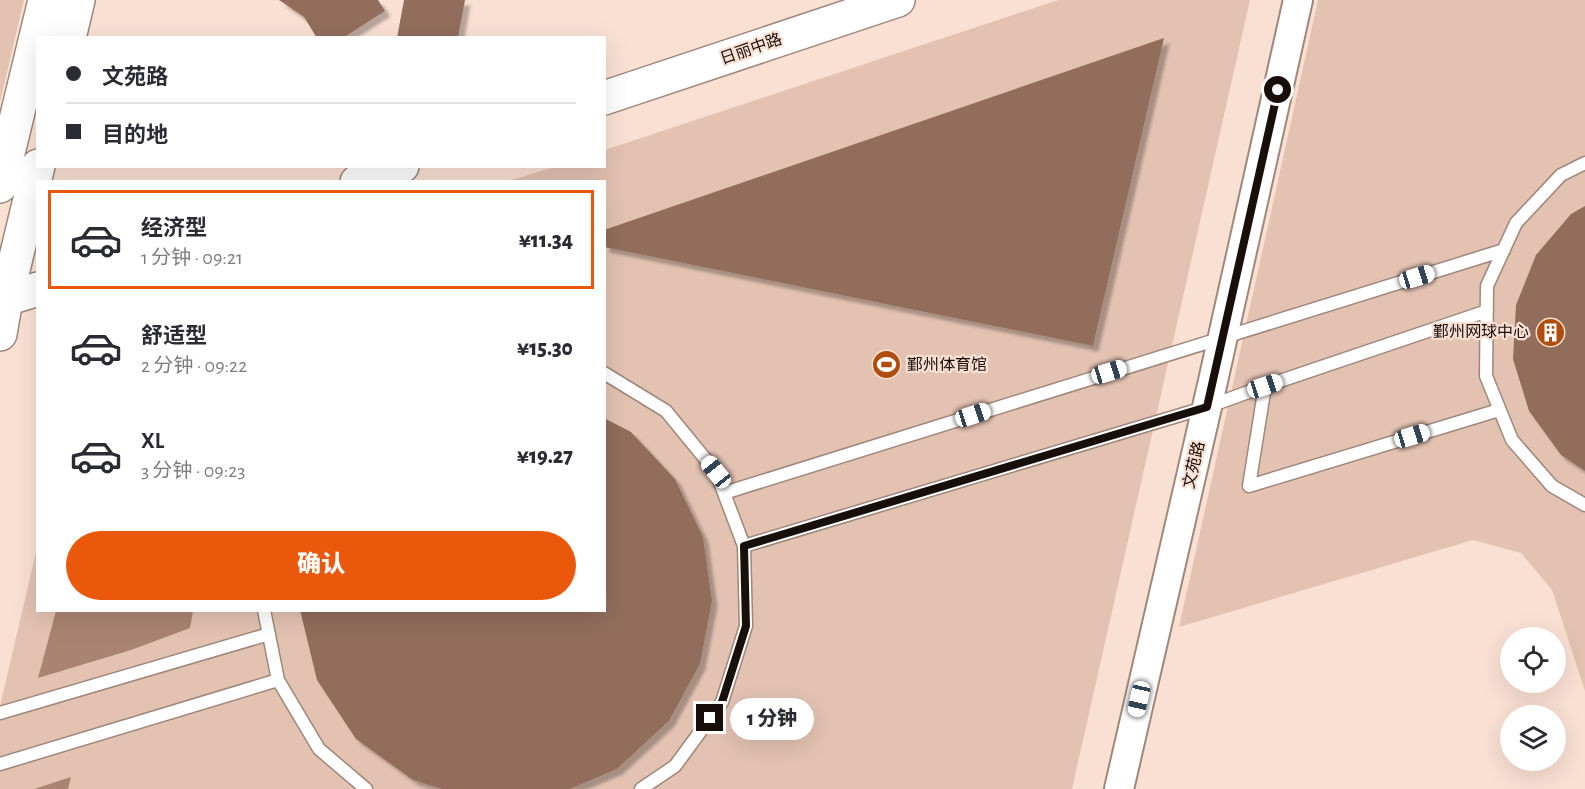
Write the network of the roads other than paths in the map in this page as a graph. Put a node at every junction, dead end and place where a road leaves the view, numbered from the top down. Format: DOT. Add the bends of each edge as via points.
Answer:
graph roads {
  1 [pos="45,0"];
  2 [pos="78,0"];
  3 [pos="898,0"];
  4 [pos="1298,0"];
  5 [pos="36,36"];
  6 [pos="69,36"];
  7 [pos="36,37"];
  8 [pos="606,98"];
  9 [pos="1585,163"];
  10 [pos="37,168"];
  11 [pos="396,168"];
  12 [pos="363,180"];
  13 [pos="0,186"];
  14 [pos="1504,250"];
  15 [pos="36,290"];
  16 [pos="2,301"];
  17 [pos="1487,311"];
  18 [pos="0,334"];
  19 [pos="1223,337"];
  20 [pos="606,374"];
  21 [pos="1265,386"];
  22 [pos="1207,407"];
  23 [pos="1499,410"];
  24 [pos="724,493"];
  25 [pos="1585,505"];
  26 [pos="744,546"];
  27 [pos="264,612"];
  28 [pos="269,634"];
  29 [pos="278,680"];
  30 [pos="0,714"];
  31 [pos="0,764"];
  32 [pos="366,789"];
  33 [pos="641,789"];
  34 [pos="1119,789"];
  1 -- 5 [label="main road"];
  2 -- 6 [label="main road"];
  3 -- 8 [label="main road, 日丽中路"];
  4 -- 19 [label="street, 文苑路"];
  7 -- 13 [label="main road"];
  9 -- 14 [label="lane" via="1561,175 1516,223"];
  10 -- 16 [label="main road"];
  11 -- 12 [label="main road"];
  14 -- 17 [label="lane" via="1487,286"];
  14 -- 19 [label="lane"];
  15 -- 16 [label="main road"];
  16 -- 18 [label="main road"];
  17 -- 21 [label="lane"];
  17 -- 23 [label="lane" via="1486,376"];
  19 -- 22 [label="street, 文苑路"];
  19 -- 24 [label="lane"];
  20 -- 24 [label="lane" via="666,411 716,472"];
  21 -- 22 [label="lane"];
  21 -- 23 [label="lane" via="1249,486"];
  22 -- 26 [label="lane"];
  22 -- 34 [label="street, 文苑路"];
  23 -- 25 [label="lane" via="1512,440 1552,486"];
  24 -- 26 [label="lane"];
  26 -- 33 [label="lane" via="746,626 722,702 675,766"];
  27 -- 28 [label="lane"];
  28 -- 29 [label="lane"];
  28 -- 30 [label="lane"];
  29 -- 31 [label="lane"];
  29 -- 32 [label="lane" via="319,748"];
}
